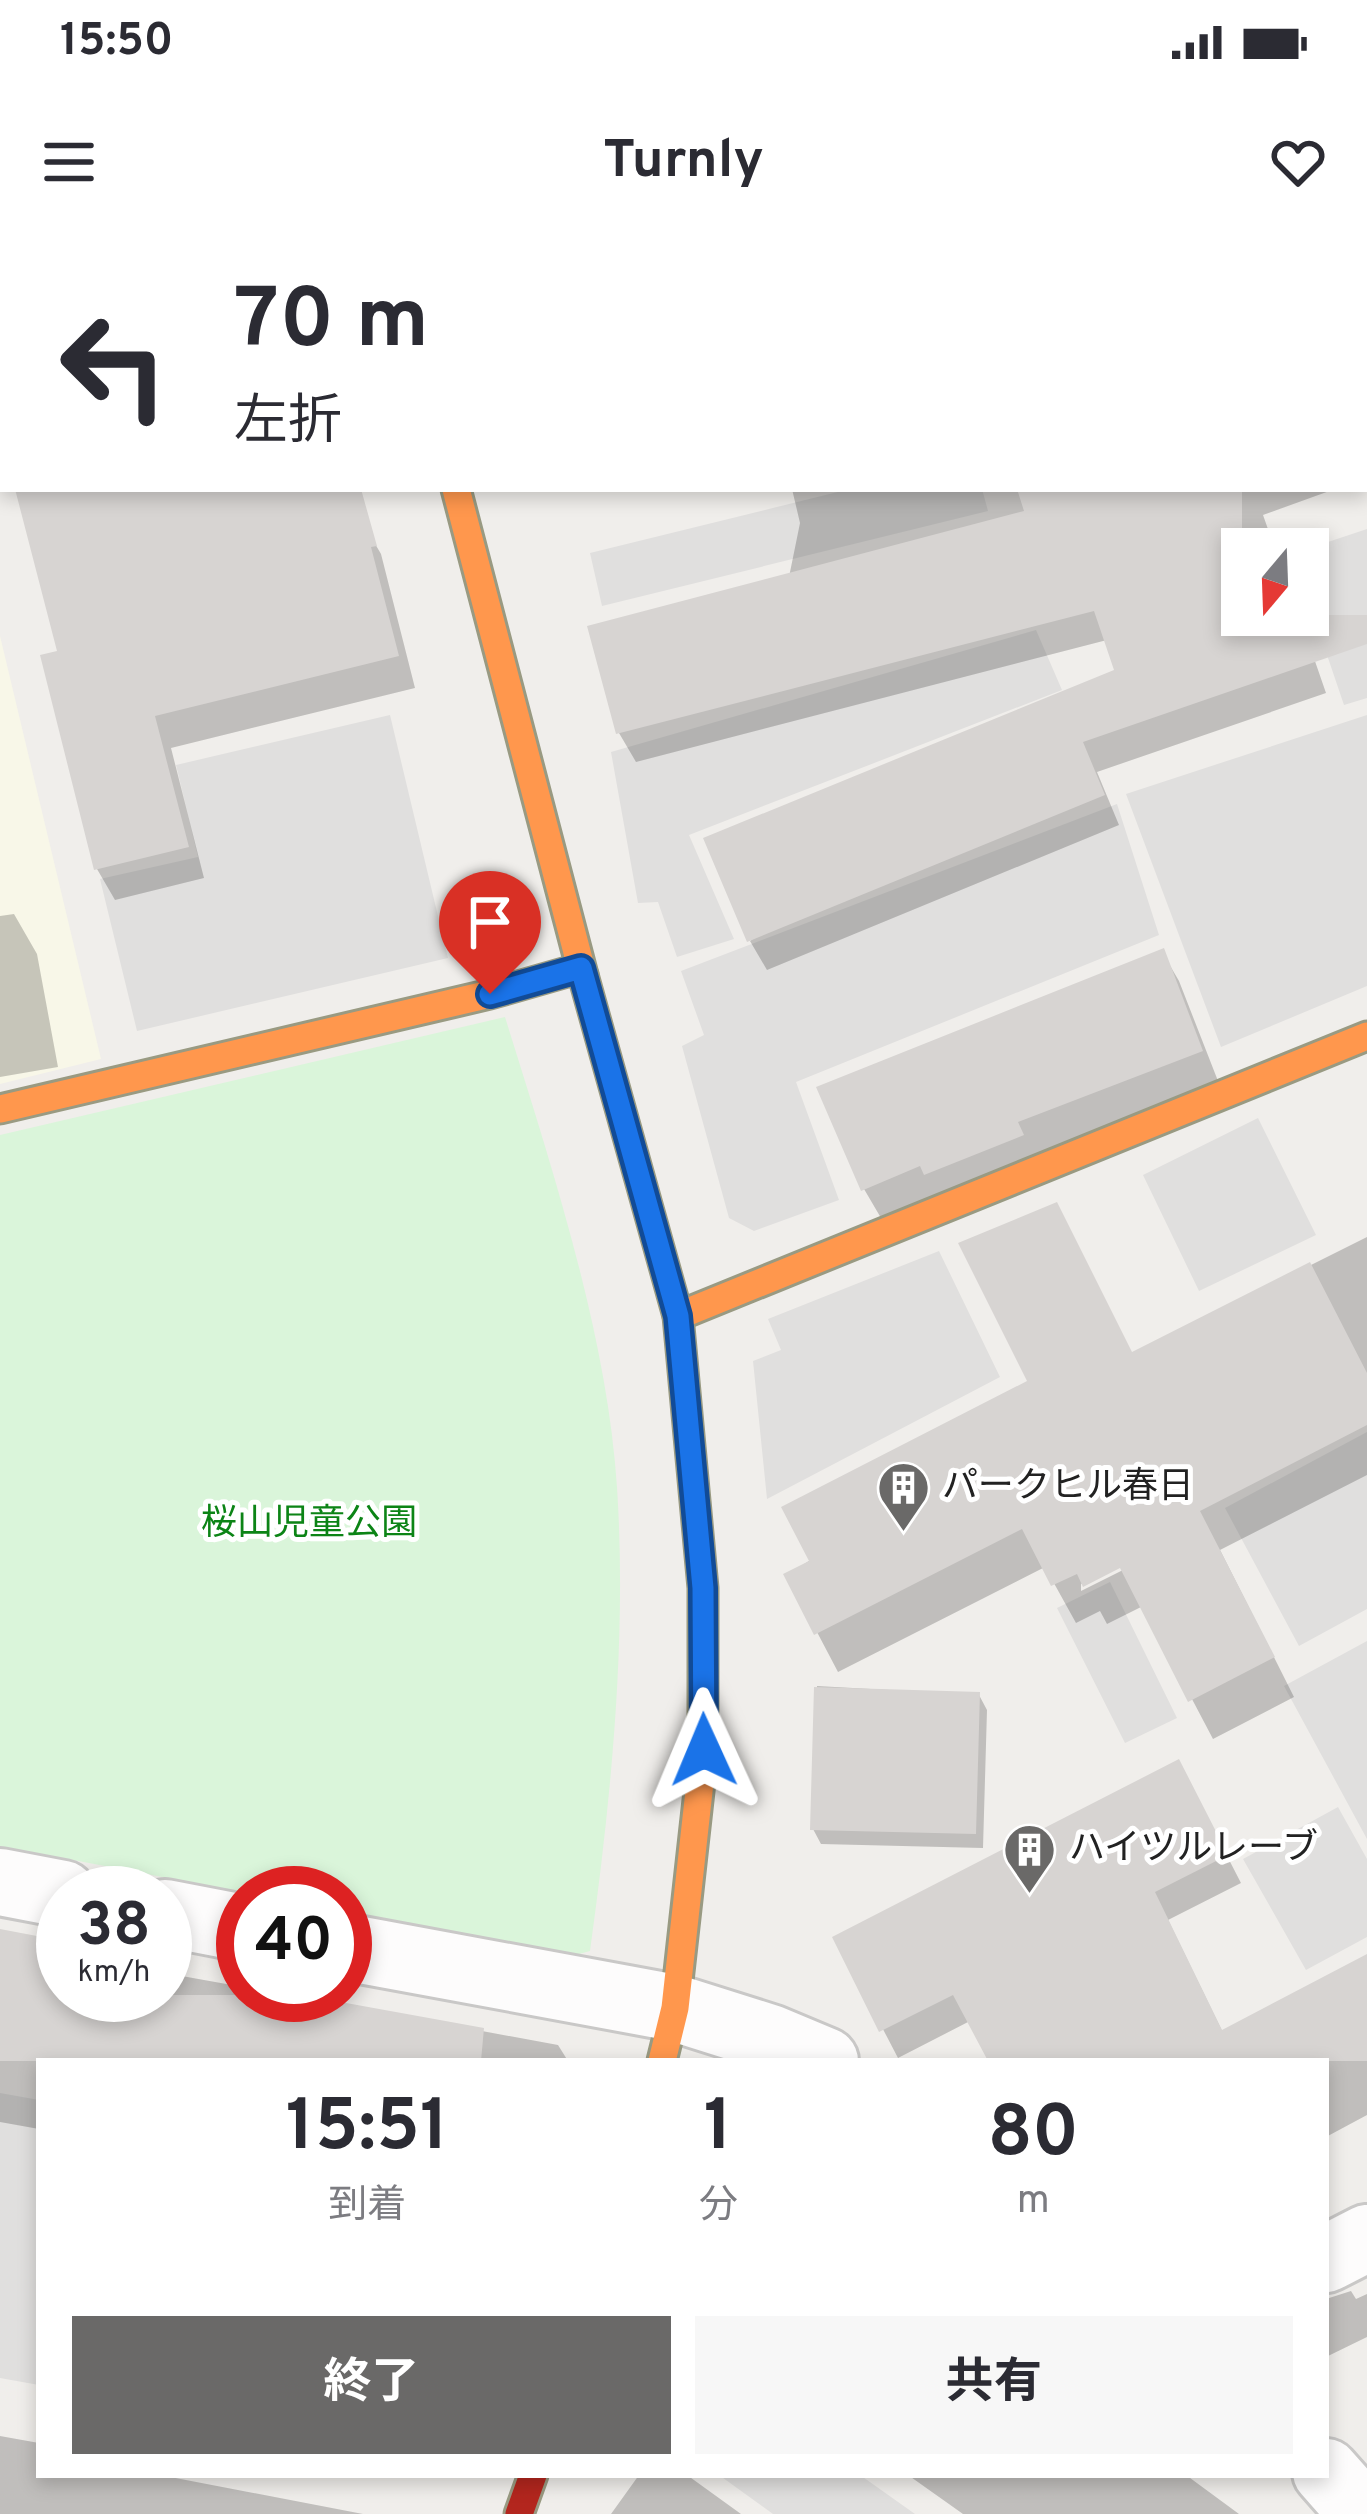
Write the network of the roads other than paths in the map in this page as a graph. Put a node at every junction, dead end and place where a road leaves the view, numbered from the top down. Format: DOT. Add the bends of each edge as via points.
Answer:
graph roads {
  1 [pos="457,492"];
  2 [pos="581,968"];
  3 [pos="1367,1036"];
  4 [pos="0,1109"];
  5 [pos="678,1316"];
  6 [pos="0,1882"];
  7 [pos="36,1889"];
  8 [pos="372,1954"];
  9 [pos="669,2035"];
  10 [pos="818,2058"];
  11 [pos="1367,2238"];
  12 [pos="1329,2257"];
  13 [pos="1329,2475"];
  14 [pos="532,2478"];
  15 [pos="519,2514"];
  16 [pos="1363,2514"];
  1 -- 2 [label="street"];
  2 -- 4 [label="street"];
  2 -- 5 [label="street"];
  3 -- 5 [label="street"];
  5 -- 9 [label="street" via="703,1588 704,1750"];
  6 -- 7 [label="street"];
  8 -- 9 [label="street"];
  9 -- 10 [label="street" via="770,2038"];
  11 -- 12 [label="street"];
  13 -- 16 [label="street"];
  14 -- 15 [label="street"];
}
